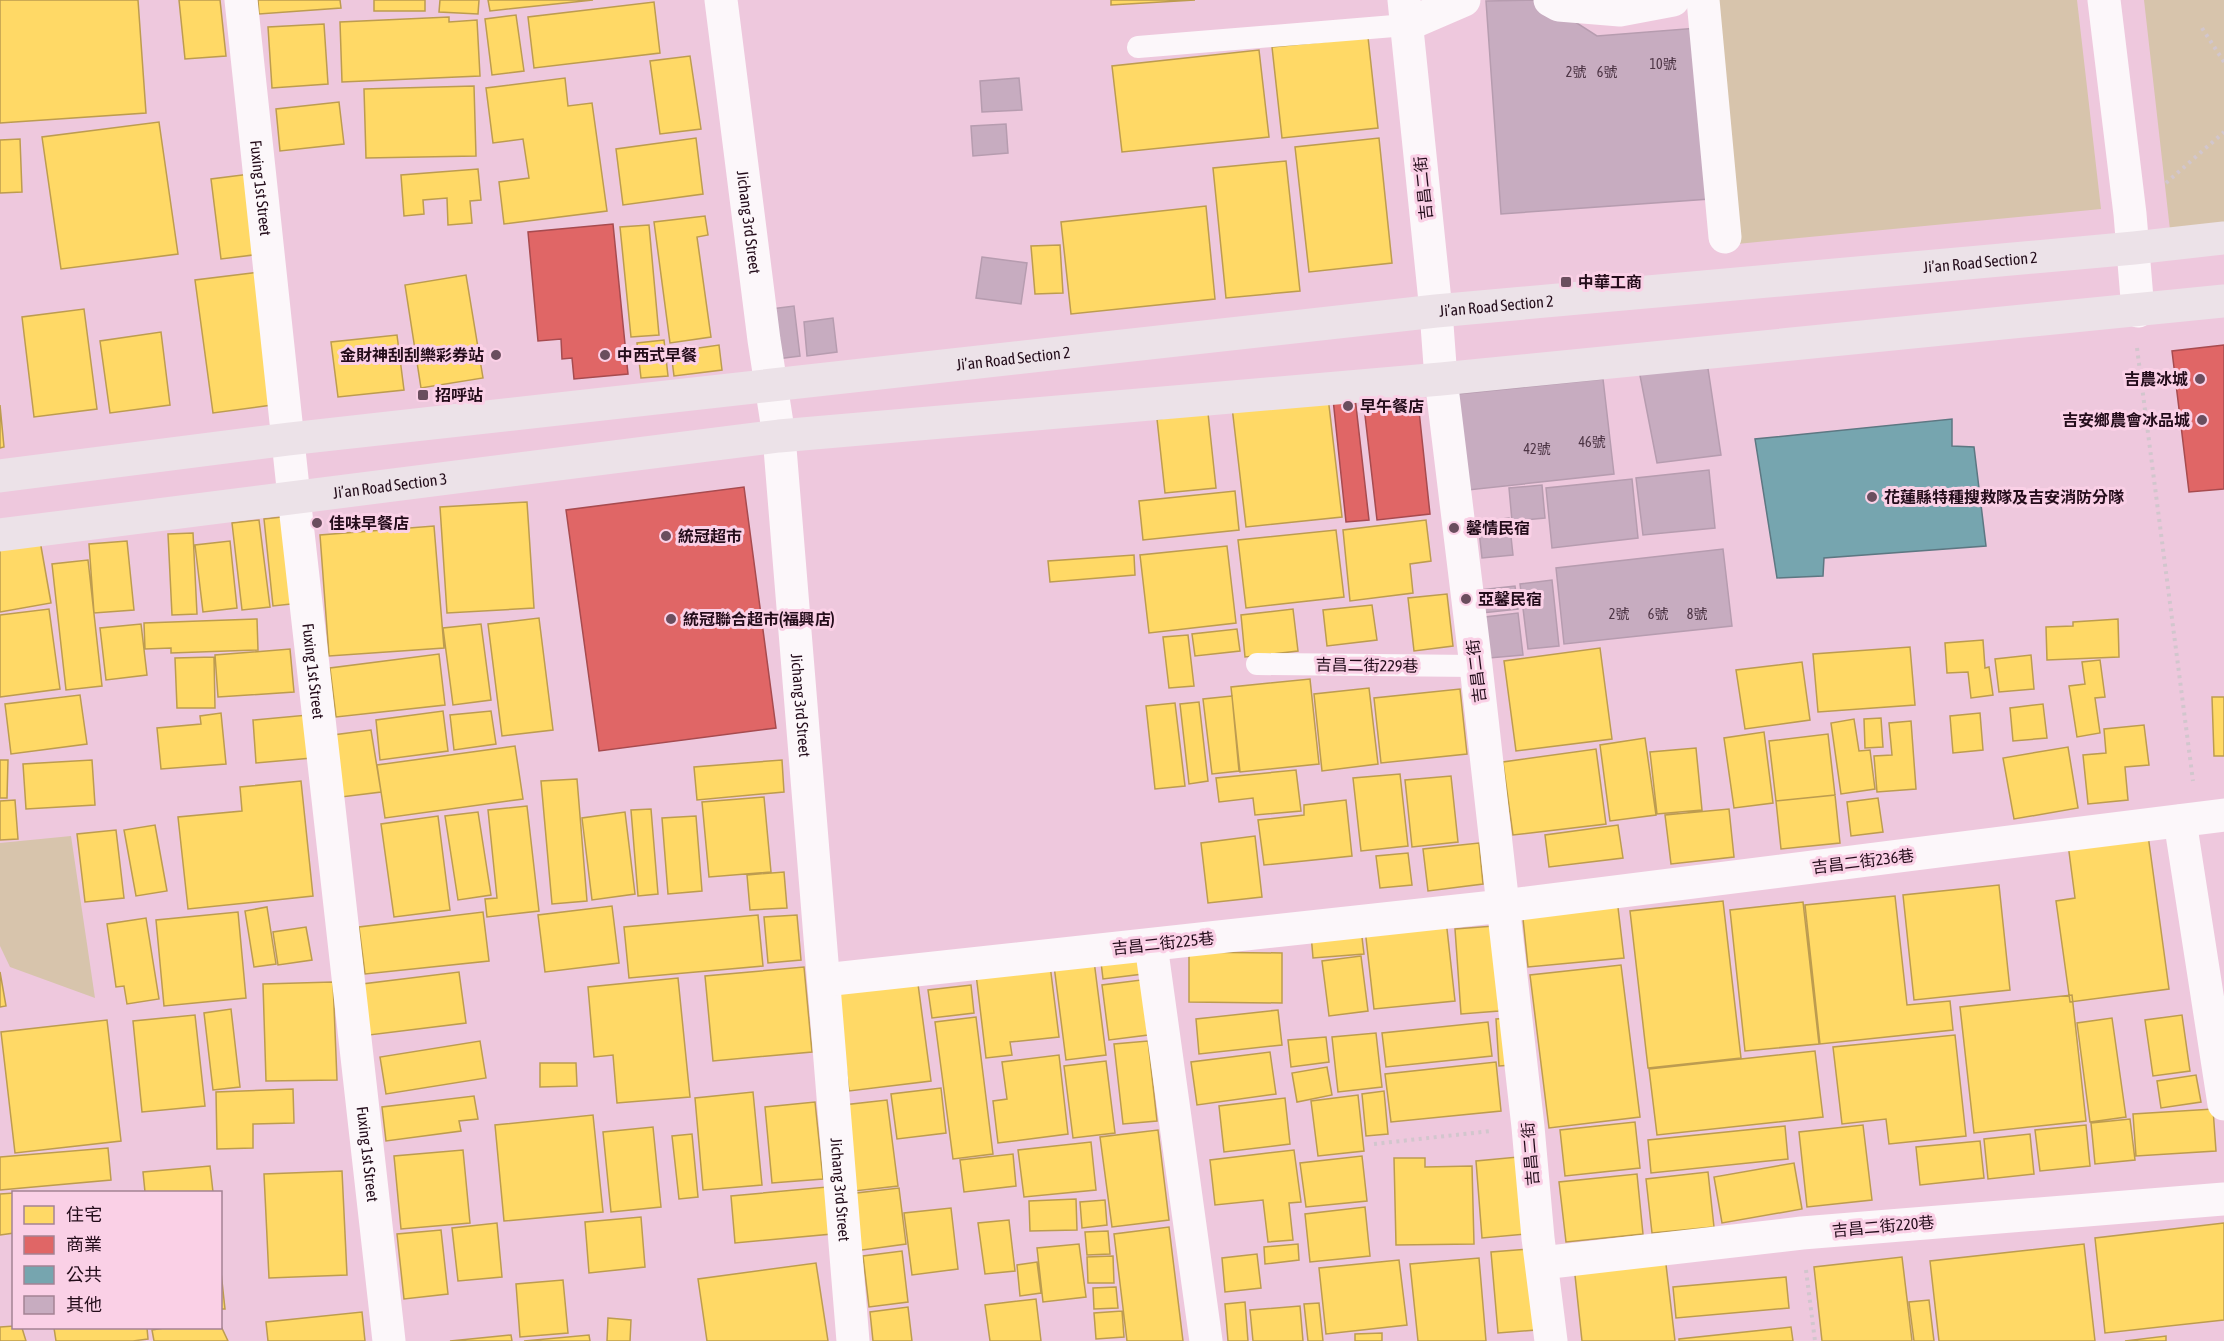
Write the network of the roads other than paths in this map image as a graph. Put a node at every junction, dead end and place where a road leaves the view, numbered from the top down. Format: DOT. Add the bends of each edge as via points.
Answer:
graph roads {
  1 [pos="241,0"];
  2 [pos="722,0"];
  3 [pos="1464,0"];
  4 [pos="1550,0"];
  5 [pos="1673,0"];
  6 [pos="1703,0"];
  7 [pos="2104,0"];
  8 [pos="1405,13"];
  9 [pos="1138,47"];
  10 [pos="1725,237"];
  11 [pos="2224,238"];
  12 [pos="2134,249"];
  13 [pos="2224,302"];
  14 [pos="1436,311"];
  15 [pos="2135,312"];
  16 [pos="1441,379"];
  17 [pos="771,385"];
  18 [pos="778,436"];
  19 [pos="289,439"];
  20 [pos="0,476"];
  21 [pos="294,497"];
  22 [pos="0,535"];
  23 [pos="1257,664"];
  24 [pos="1476,666"];
  25 [pos="2224,815"];
  26 [pos="2180,821"];
  27 [pos="1503,906"];
  28 [pos="1151,945"];
  29 [pos="824,980"];
  30 [pos="2224,1104"];
  31 [pos="2224,1199"];
  32 [pos="1542,1263"];
  33 [pos="389,1341"];
  34 [pos="853,1341"];
  35 [pos="1206,1341"];
  36 [pos="1551,1341"];
  1 -- 19 [label="street, Fuxing 1st Street"];
  2 -- 17 [label="street, Jichang 3rd Street"];
  3 -- 8 [label="street"];
  4 -- 5 [label="street" via="1559,5 1620,10"];
  6 -- 10 [label="street"];
  7 -- 12 [label="street"];
  8 -- 9 [label="lane"];
  8 -- 14 [label="street, 吉昌二街"];
  11 -- 12 [label="main road, Ji’an Road Section 2"];
  12 -- 14 [label="main road, Ji’an Road Section 2"];
  12 -- 15 [label="street"];
  13 -- 15 [label="main road"];
  14 -- 16 [label="street, 吉昌二街"];
  14 -- 17 [label="main road, Ji’an Road Section 2"];
  15 -- 16 [label="main road"];
  16 -- 18 [label="main road"];
  16 -- 24 [label="street, 吉昌二街"];
  17 -- 18 [label="street, Jichang 3rd Street"];
  17 -- 19 [label="main road"];
  18 -- 21 [label="main road, Ji’an Road Section 3"];
  18 -- 29 [label="street, Jichang 3rd Street"];
  19 -- 20 [label="main road"];
  19 -- 21 [label="street, Fuxing 1st Street"];
  21 -- 22 [label="main road, Ji’an Road Section 3"];
  21 -- 33 [label="street, Fuxing 1st Street"];
  23 -- 24 [label="lane, 吉昌二街229巷"];
  24 -- 27 [label="street, 吉昌二街"];
  25 -- 26 [label="street, 吉昌二街236巷"];
  26 -- 27 [label="street, 吉昌二街236巷"];
  26 -- 30 [label="street"];
  27 -- 28 [label="street, 吉昌二街225巷"];
  27 -- 32 [label="street, 吉昌二街"];
  28 -- 29 [label="street, 吉昌二街225巷"];
  28 -- 35 [label="street"];
  29 -- 34 [label="street, Jichang 3rd Street"];
  31 -- 32 [label="street, 吉昌二街220巷" via="1802,1233"];
  32 -- 36 [label="street, 吉昌二街"];
}
